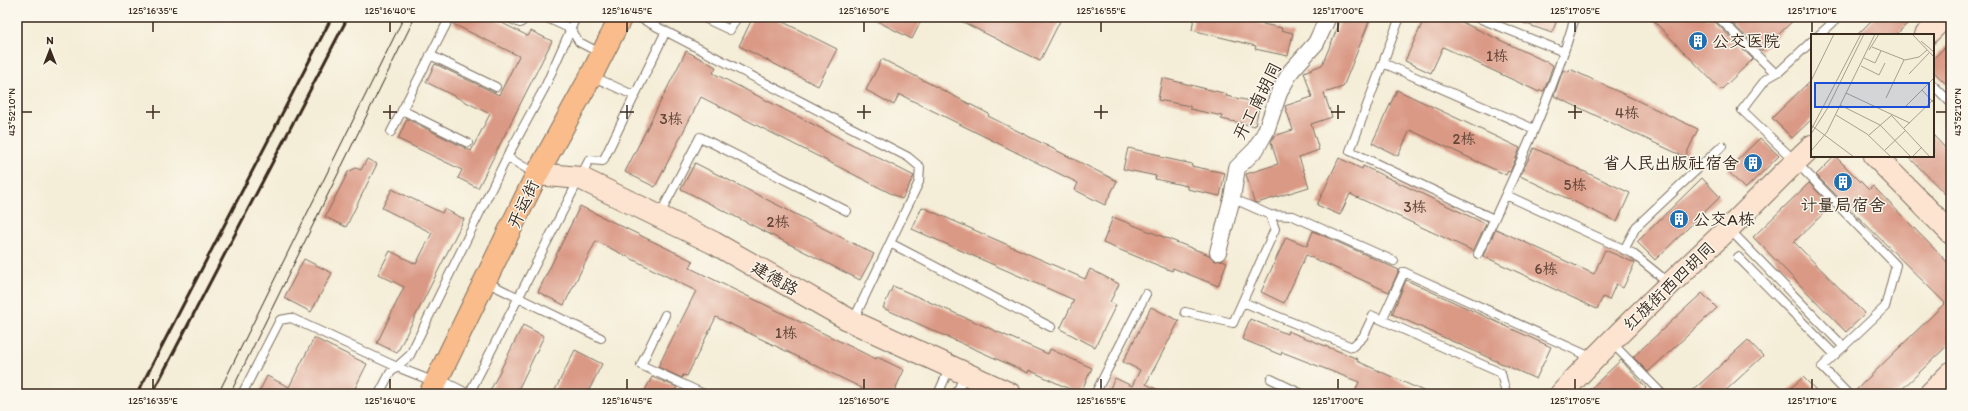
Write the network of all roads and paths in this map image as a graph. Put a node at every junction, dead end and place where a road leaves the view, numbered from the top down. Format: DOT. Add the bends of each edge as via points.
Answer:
graph roads {
  1 [pos="450,17"];
  2 [pos="507,17"];
  3 [pos="528,17"];
  4 [pos="545,17"];
  5 [pos="576,17"];
  6 [pos="621,17"];
  7 [pos="638,17"];
  8 [pos="702,17"];
  9 [pos="737,17"];
  10 [pos="1328,17"];
  11 [pos="1400,17"];
  12 [pos="1476,17"];
  13 [pos="1575,17"];
  14 [pos="1718,17"];
  15 [pos="1839,17"];
  16 [pos="1944,17"];
  17 [pos="571,29"];
  18 [pos="666,31"];
  19 [pos="1820,34"];
  20 [pos="1927,34"];
  21 [pos="1811,42"];
  22 [pos="1564,52"];
  23 [pos="602,54"];
  24 [pos="430,55"];
  25 [pos="1383,63"];
  26 [pos="1775,73"];
  27 [pos="591,76"];
  28 [pos="1934,86"];
  29 [pos="496,87"];
  30 [pos="635,96"];
  31 [pos="1951,103"];
  32 [pos="402,110"];
  33 [pos="1534,129"];
  34 [pos="391,132"];
  35 [pos="468,143"];
  36 [pos="1722,146"];
  37 [pos="1811,147"];
  38 [pos="507,157"];
  39 [pos="1876,157"];
  40 [pos="1795,161"];
  41 [pos="537,174"];
  42 [pos="580,178"];
  43 [pos="1506,195"];
  44 [pos="1232,198"];
  45 [pos="848,211"];
  46 [pos="1270,215"];
  47 [pos="659,216"];
  48 [pos="1494,219"];
  49 [pos="1729,228"];
  50 [pos="1951,233"];
  51 [pos="890,243"];
  52 [pos="1624,250"];
  53 [pos="1218,252"];
  54 [pos="1478,254"];
  55 [pos="1738,257"];
  56 [pos="1394,261"];
  57 [pos="486,282"];
  58 [pos="1669,284"];
  59 [pos="1146,294"];
  60 [pos="518,298"];
  61 [pos="1243,302"];
  62 [pos="1185,312"];
  63 [pos="665,315"];
  64 [pos="1382,320"];
  65 [pos="853,322"];
  66 [pos="1051,327"];
  67 [pos="601,338"];
  68 [pos="1611,342"];
  69 [pos="1844,346"];
  70 [pos="1835,355"];
  71 [pos="1593,359"];
  72 [pos="396,367"];
  73 [pos="958,370"];
  74 [pos="1951,373"];
  75 [pos="1271,379"];
  76 [pos="433,388"];
  77 [pos="242,394"];
  78 [pos="379,394"];
  79 [pos="460,394"];
  80 [pos="469,394"];
  81 [pos="704,394"];
  82 [pos="938,394"];
  83 [pos="956,394"];
  84 [pos="1010,394"];
  85 [pos="1095,394"];
  86 [pos="1302,394"];
  87 [pos="1506,394"];
  88 [pos="1561,394"];
  89 [pos="1662,394"];
  90 [pos="1848,394"];
  91 [pos="1930,394"];
  1 -- 24 [label="lane"];
  2 -- 3 [label="lane" via="520,23"];
  4 -- 17 [label="lane"];
  5 -- 17 [label="lane"];
  6 -- 23 [label="main road, 开运街"];
  7 -- 18 [label="lane"];
  8 -- 9 [label="lane" via="730,30"];
  10 -- 44 [label="street, 开工南胡同" via="1316,42 1291,71 1256,149 1237,168"];
  11 -- 25 [label="lane"];
  12 -- 22 [label="lane"];
  13 -- 22 [label="lane"];
  14 -- 26 [label="lane"];
  15 -- 19 [label="lane"];
  16 -- 20 [label="street"];
  17 -- 23 [label="lane" via="579,42"];
  17 -- 38 [label="lane" via="545,87"];
  18 -- 30 [label="lane"];
  18 -- 51 [label="lane" via="908,157 920,167 919,182"];
  21 -- 26 [label="lane"];
  22 -- 33 [label="lane"];
  23 -- 27 [label="main road, 开运街"];
  24 -- 29 [label="lane"];
  24 -- 32 [label="lane"];
  25 -- 33 [label="lane"];
  25 -- 48 [label="lane" via="1350,152"];
  26 -- 40 [label="lane" via="1766,79 1742,110"];
  27 -- 30 [label="lane"];
  27 -- 41 [label="main road, 开运街"];
  28 -- 31 [label="lane"];
  30 -- 42 [label="lane" via="603,161 589,160"];
  32 -- 34 [label="lane"];
  32 -- 35 [label="lane"];
  33 -- 43 [label="lane"];
  36 -- 52 [label="lane" via="1636,227"];
  37 -- 40 [label="street, 红旗街西四胡同"];
  38 -- 41 [label="lane"];
  38 -- 72 [label="lane" via="410,355"];
  39 -- 50 [label="street"];
  40 -- 49 [label="street, 红旗街西四胡同"];
  40 -- 69 [label="lane" via="1896,265 1885,307"];
  41 -- 42 [label="street, 建德路"];
  41 -- 57 [label="main road, 开运街"];
  42 -- 47 [label="street, 建德路"];
  42 -- 60 [label="lane"];
  43 -- 48 [label="lane"];
  43 -- 52 [label="lane"];
  44 -- 46 [label="lane"];
  44 -- 53 [label="street, 开工南胡同"];
  45 -- 47 [label="lane" via="700,137"];
  46 -- 56 [label="lane" via="1293,216"];
  46 -- 61 [label="lane" via="1274,229"];
  47 -- 65 [label="street, 建德路" via="714,243"];
  48 -- 54 [label="lane"];
  49 -- 58 [label="street, 红旗街西四胡同"];
  49 -- 69 [label="lane"];
  51 -- 65 [label="lane"];
  51 -- 66 [label="lane"];
  52 -- 58 [label="lane" via="1632,253"];
  55 -- 70 [label="lane"];
  57 -- 60 [label="lane"];
  57 -- 76 [label="main road, 开运街"];
  58 -- 68 [label="street, 红旗街西四胡同"];
  59 -- 85 [label="lane"];
  60 -- 67 [label="lane"];
  60 -- 80 [label="lane"];
  61 -- 62 [label="lane" via="1233,323"];
  61 -- 64 [label="lane" via="1352,347 1363,337 1373,316"];
  63 -- 81 [label="lane" via="641,365"];
  64 -- 71 [label="lane" via="1404,272"];
  64 -- 87 [label="lane" via="1501,373"];
  65 -- 73 [label="street, 建德路"];
  68 -- 71 [label="street, 红旗街西四胡同"];
  68 -- 89 [label="lane"];
  69 -- 70 [label="lane"];
  70 -- 90 [label="lane" via="1822,367"];
  71 -- 88 [label="street, 红旗街西四胡同"];
  72 -- 76 [label="lane"];
  72 -- 77 [label="lane" via="291,318 280,320"];
  72 -- 78 [label="lane"];
  73 -- 82 [label="lane"];
  73 -- 83 [label="lane"];
  73 -- 84 [label="street, 建德路"];
  74 -- 91 [label="street"];
  75 -- 86 [label="lane"];
  76 -- 79 [label="street"];
}
